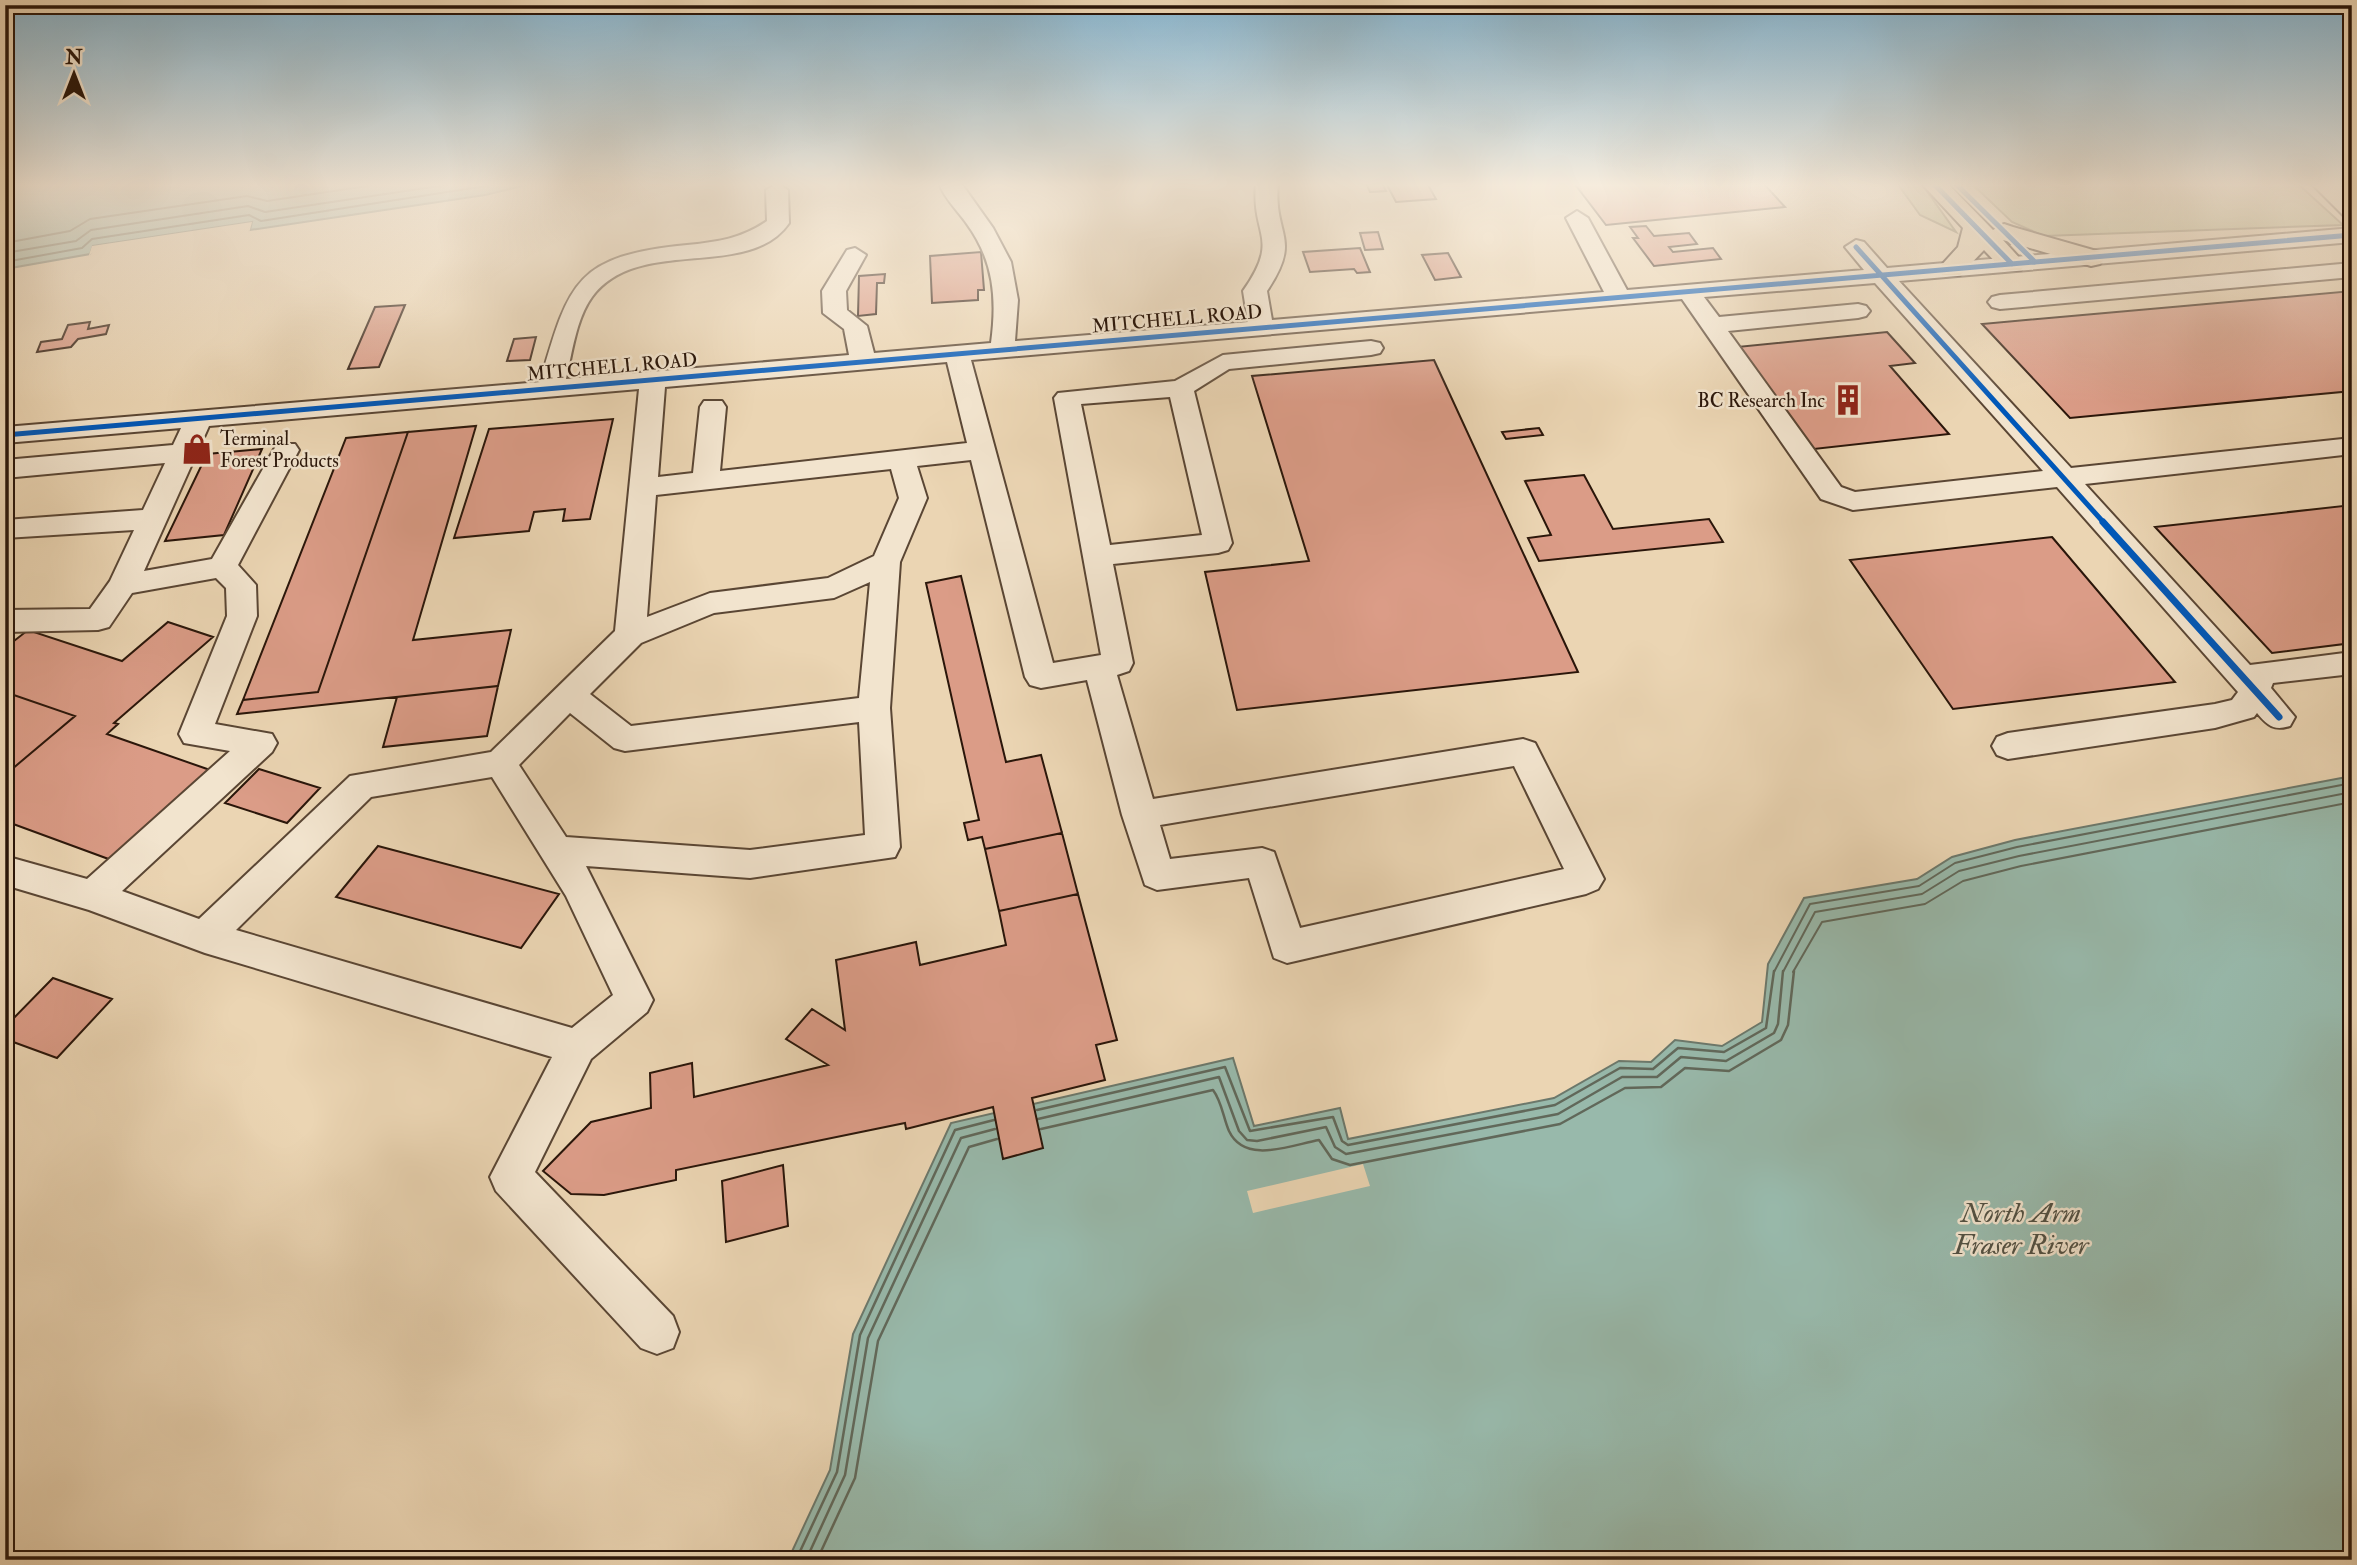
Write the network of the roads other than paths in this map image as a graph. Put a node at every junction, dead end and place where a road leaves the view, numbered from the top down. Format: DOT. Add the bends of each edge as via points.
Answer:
graph roads {
  1 [pos="662,256"];
  2 [pos="854,256"];
  3 [pos="999,256"];
  4 [pos="1276,256"];
  5 [pos="1597,256"];
  6 [pos="1864,256"];
  7 [pos="1964,256"];
  8 [pos="2013,256"];
  9 [pos="2019,256"];
  10 [pos="2088,256"];
  11 [pos="2102,256"];
  12 [pos="2091,257"];
  13 [pos="2023,263"];
  14 [pos="1951,269"];
  15 [pos="2352,270"];
  16 [pos="1881,275"];
  17 [pos="1688,291"];
  18 [pos="1619,297"];
  19 [pos="2000,302"];
  20 [pos="1858,311"];
  21 [pos="1713,325"];
  22 [pos="1261,327"];
  23 [pos="1371,348"];
  24 [pos="1002,349"];
  25 [pos="957,353"];
  26 [pos="863,361"];
  27 [pos="653,379"];
  28 [pos="551,387"];
  29 [pos="1181,388"];
  30 [pos="713,407"];
  31 [pos="199,418"];
  32 [pos="5,435"];
  33 [pos="2352,446"];
  34 [pos="286,450"];
  35 [pos="982,450"];
  36 [pos="181,453"];
  37 [pos="902,459"];
  38 [pos="5,469"];
  39 [pos="2063,476"];
  40 [pos="706,481"];
  41 [pos="643,488"];
  42 [pos="153,519"];
  43 [pos="5,529"];
  44 [pos="1097,556"];
  45 [pos="886,562"];
  46 [pos="222,567"];
  47 [pos="122,584"];
  48 [pos="5,621"];
  49 [pos="630,635"];
  50 [pos="2352,663"];
  51 [pos="1099,667"];
  52 [pos="2255,690"];
  53 [pos="569,695"];
  54 [pos="874,708"];
  55 [pos="2279,717"];
  56 [pos="2008,746"];
  57 [pos="499,763"];
  58 [pos="1139,815"];
  59 [pos="555,850"];
  60 [pos="5,870"];
  61 [pos="93,896"];
  62 [pos="205,937"];
  63 [pos="577,1047"];
  64 [pos="657,1332"];
  1 -- 28 [label="street" via="642,259 591,282 579,297"];
  2 -- 26 [label="street" via="834,291 835,313 855,326"];
  3 -- 24 [label="street" via="1007,298"];
  4 -- 22 [label="street" via="1255,291"];
  5 -- 18 [label="street"];
  6 -- 16 [label="street"];
  7 -- 14 [label="highway"];
  8 -- 13 [label="highway"];
  9 -- 13 [label="highway"];
  10 -- 12 [label="highway"];
  11 -- 12 [label="street, MITCHELL ROAD"];
  12 -- 13 [label="street, MITCHELL ROAD"];
  13 -- 14 [label="street, MITCHELL ROAD"];
  14 -- 16 [label="street, MITCHELL ROAD"];
  15 -- 19 [label="street"];
  16 -- 17 [label="street, MITCHELL ROAD"];
  16 -- 39 [label="street"];
  17 -- 18 [label="street, MITCHELL ROAD"];
  17 -- 21 [label="street"];
  18 -- 22 [label="street, MITCHELL ROAD"];
  20 -- 21 [label="street"];
  21 -- 39 [label="street" via="1831,493 1853,501"];
  22 -- 24 [label="street, MITCHELL ROAD"];
  23 -- 29 [label="street" via="1223,362"];
  24 -- 25 [label="street, MITCHELL ROAD"];
  25 -- 26 [label="street, MITCHELL ROAD"];
  25 -- 35 [label="street"];
  26 -- 27 [label="street, MITCHELL ROAD"];
  27 -- 28 [label="street, MITCHELL ROAD"];
  27 -- 41 [label="lane"];
  28 -- 31 [label="street, MITCHELL ROAD"];
  29 -- 44 [label="street" via="1067,398"];
  29 -- 44 [label="street" via="1218,543"];
  30 -- 40 [label="street"];
  31 -- 32 [label="street, MITCHELL ROAD"];
  31 -- 36 [label="street"];
  33 -- 39 [label="street"];
  34 -- 46 [label="street"];
  35 -- 37 [label="street"];
  35 -- 51 [label="street" via="1041,677"];
  36 -- 38 [label="street"];
  36 -- 42 [label="street"];
  37 -- 40 [label="street"];
  37 -- 45 [label="lane" via="913,498"];
  39 -- 52 [label="street"];
  40 -- 41 [label="street"];
  41 -- 49 [label="lane"];
  42 -- 43 [label="street"];
  42 -- 47 [label="street"];
  44 -- 51 [label="street" via="1118,663"];
  45 -- 49 [label="lane" via="834,588 710,603"];
  45 -- 54 [label="street"];
  46 -- 47 [label="street"];
  46 -- 61 [label="street" via="241,585 242,616 195,734 261,743"];
  47 -- 48 [label="street" via="97,619"];
  49 -- 53 [label="street"];
  50 -- 52 [label="street" via="2260,673"];
  51 -- 58 [label="street"];
  52 -- 55 [label="street"];
  52 -- 56 [label="street" via="2243,709 2214,716"];
  53 -- 54 [label="street" via="625,738"];
  53 -- 57 [label="street"];
  54 -- 59 [label="street" via="883,847 750,864"];
  57 -- 59 [label="street"];
  57 -- 62 [label="street" via="362,785"];
  58 -- 58 [label="street" via="1157,875 1262,862 1286,947 1586,879 1523,752"];
  59 -- 63 [label="street" via="580,887 634,1000"];
  60 -- 61 [label="street"];
  61 -- 62 [label="street"];
  62 -- 63 [label="street"];
  63 -- 64 [label="street" via="510,1177"];
}
